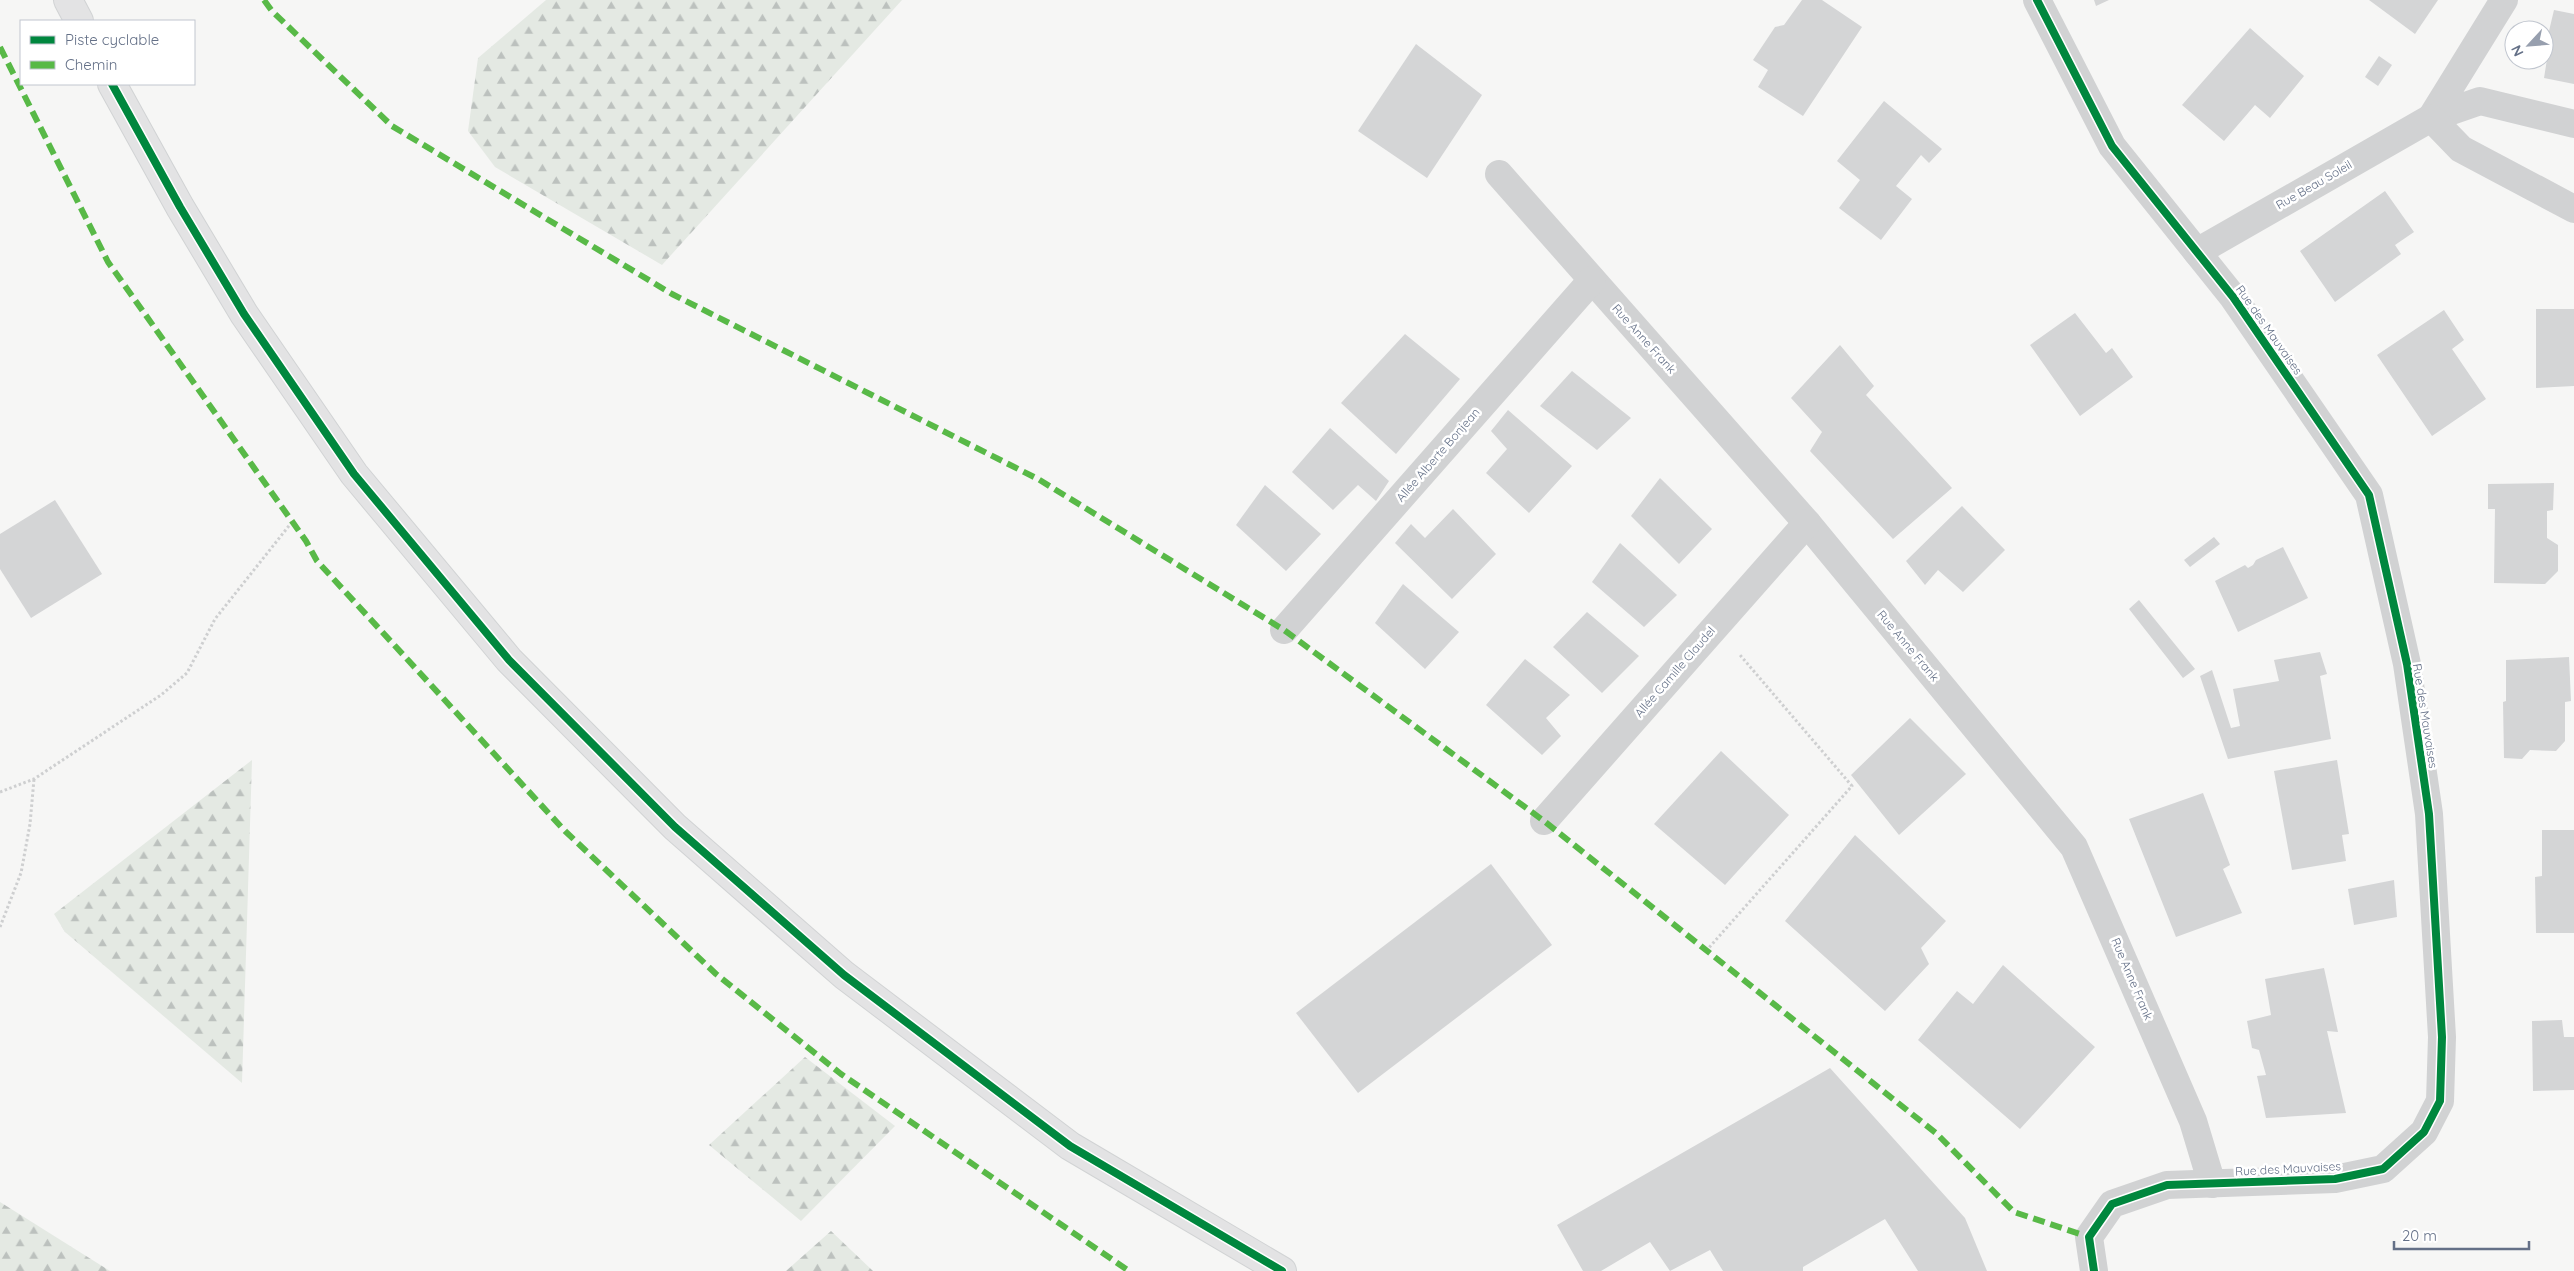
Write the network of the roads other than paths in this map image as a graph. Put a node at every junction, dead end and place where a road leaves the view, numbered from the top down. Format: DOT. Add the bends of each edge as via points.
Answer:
graph roads {
  1 [pos="68,0"];
  2 [pos="2038,0"];
  3 [pos="2504,0"];
  4 [pos="78,20"];
  5 [pos="113,85"];
  6 [pos="2431,118"];
  7 [pos="2574,124"];
  8 [pos="1499,174"];
  9 [pos="2574,209"];
  10 [pos="2197,252"];
  11 [pos="1592,280"];
  12 [pos="1807,523"];
  13 [pos="1284,630"];
  14 [pos="1544,821"];
  15 [pos="2212,1184"];
  16 [pos="1282,1271"];
  17 [pos="2094,1271"];
  1 -- 4 [label="main road"];
  2 -- 10 [label="street, Rue des Mauvaises" via="2112,146"];
  3 -- 6 [label="street, Rue Beau Soleil"];
  5 -- 16 [label="main road" via="244,314 343,458 509,660 675,827 844,975 1070,1146"];
  6 -- 7 [label="street, Rue Beau Soleil" via="2480,100"];
  6 -- 9 [label="street" via="2461,148"];
  6 -- 10 [label="street, Rue Beau Soleil"];
  8 -- 11 [label="street, Rue Anne Frank"];
  10 -- 15 [label="street, Rue des Mauvaises" via="2233,296 2369,494 2406,664 2429,814 2442,1037 2440,1101 2424,1132 2383,1169 2335,1179"];
  11 -- 12 [label="street, Rue Anne Frank"];
  11 -- 13 [label="street, Allée Alberte Bonjean"];
  12 -- 14 [label="street, Allée Camille Claudel"];
  12 -- 15 [label="street, Rue Anne Frank" via="2074,847 2193,1121"];
  15 -- 17 [label="street, Rue des Mauvaises" via="2167,1185 2112,1204 2089,1237"];
}
